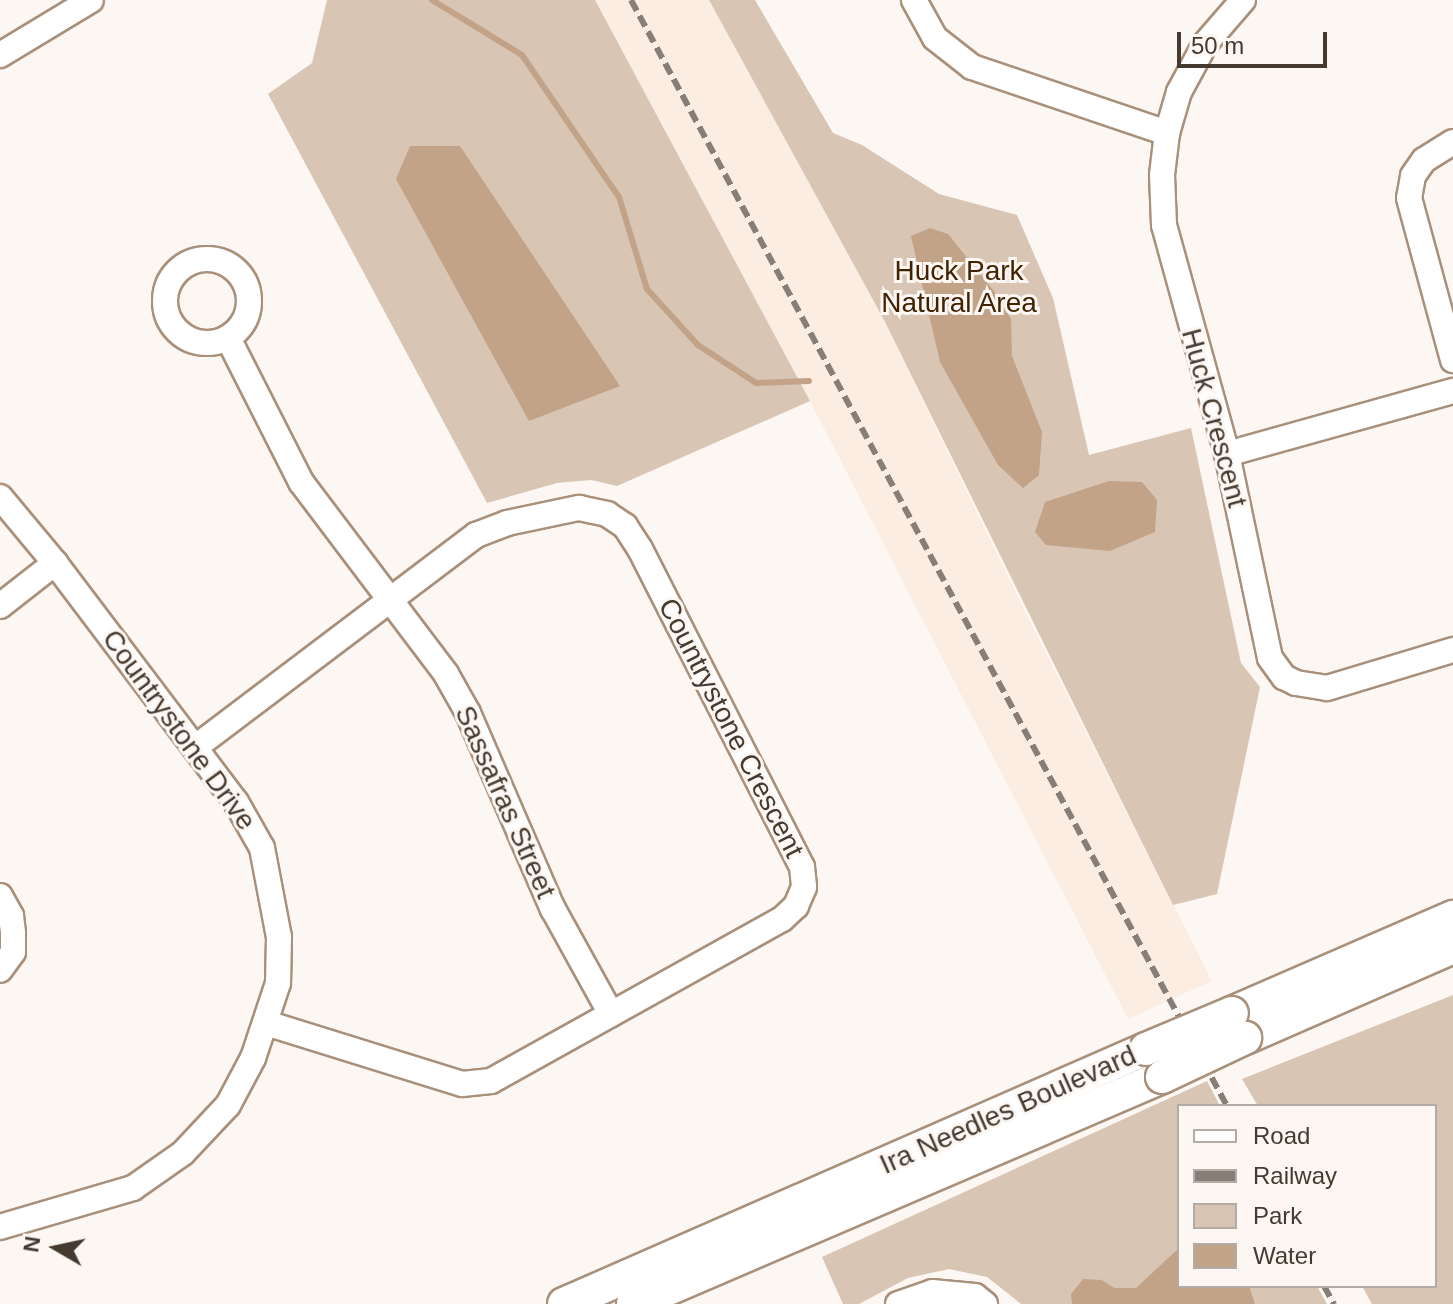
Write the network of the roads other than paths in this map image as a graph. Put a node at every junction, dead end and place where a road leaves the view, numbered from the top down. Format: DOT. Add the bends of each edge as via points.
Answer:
graph roads {
  1 [pos="91,0"];
  2 [pos="914,0"];
  3 [pos="1243,0"];
  4 [pos="0,55"];
  5 [pos="1167,133"];
  6 [pos="1453,142"];
  7 [pos="228,338"];
  8 [pos="1453,360"];
  9 [pos="1453,391"];
  10 [pos="1227,454"];
  11 [pos="0,497"];
  12 [pos="55,563"];
  13 [pos="389,598"];
  14 [pos="0,606"];
  15 [pos="1453,650"];
  16 [pos="197,746"];
  17 [pos="0,896"];
  18 [pos="1453,917"];
  19 [pos="1453,947"];
  20 [pos="0,970"];
  21 [pos="611,1014"];
  22 [pos="266,1023"];
  23 [pos="1238,1025"];
  24 [pos="0,1227"];
  25 [pos="564,1304"];
  26 [pos="633,1304"];
  27 [pos="898,1304"];
  28 [pos="985,1304"];
  1 -- 4 [label="street"];
  2 -- 5 [label="street" via="935,38 972,67"];
  3 -- 5 [label="street, Huck Crescent" via="1205,44 1179,92"];
  5 -- 10 [label="street, Huck Crescent" via="1164,225"];
  6 -- 8 [label="street" via="1424,160 1413,176 1409,198"];
  7 -- 13 [label="street, Sassafras Street" via="301,482"];
  9 -- 10 [label="street"];
  10 -- 15 [label="street, Huck Crescent" via="1265,644 1284,677 1310,688 1327,688"];
  11 -- 12 [label="street, Countrystone Drive"];
  12 -- 14 [label="street"];
  12 -- 16 [label="street, Countrystone Drive"];
  13 -- 16 [label="street, Countrystone Crescent"];
  13 -- 21 [label="street, Sassafras Street" via="468,713 553,909"];
  13 -- 21 [label="street, Countrystone Crescent" via="476,535 579,508 607,514 625,526 640,549 796,851 804,887 796,906 782,919"];
  16 -- 22 [label="street, Countrystone Drive" via="262,848 279,937 278,983"];
  17 -- 20 [label="street" via="13,933 13,952"];
  18 -- 23 [label="main road, Ira Needles Boulevard"];
  19 -- 23 [label="main road, Ira Needles Boulevard"];
  21 -- 22 [label="street, Countrystone Crescent" via="491,1081 462,1084"];
  22 -- 24 [label="street, Countrystone Drive" via="228,1105 183,1153 133,1188"];
  23 -- 25 [label="main road, Ira Needles Boulevard, bridge" via="1146,1049"];
  23 -- 26 [label="main road, Ira Needles Boulevard, bridge" via="1162,1077"];
  27 -- 28 [label="street" via="932,1292 975,1296"];
}
